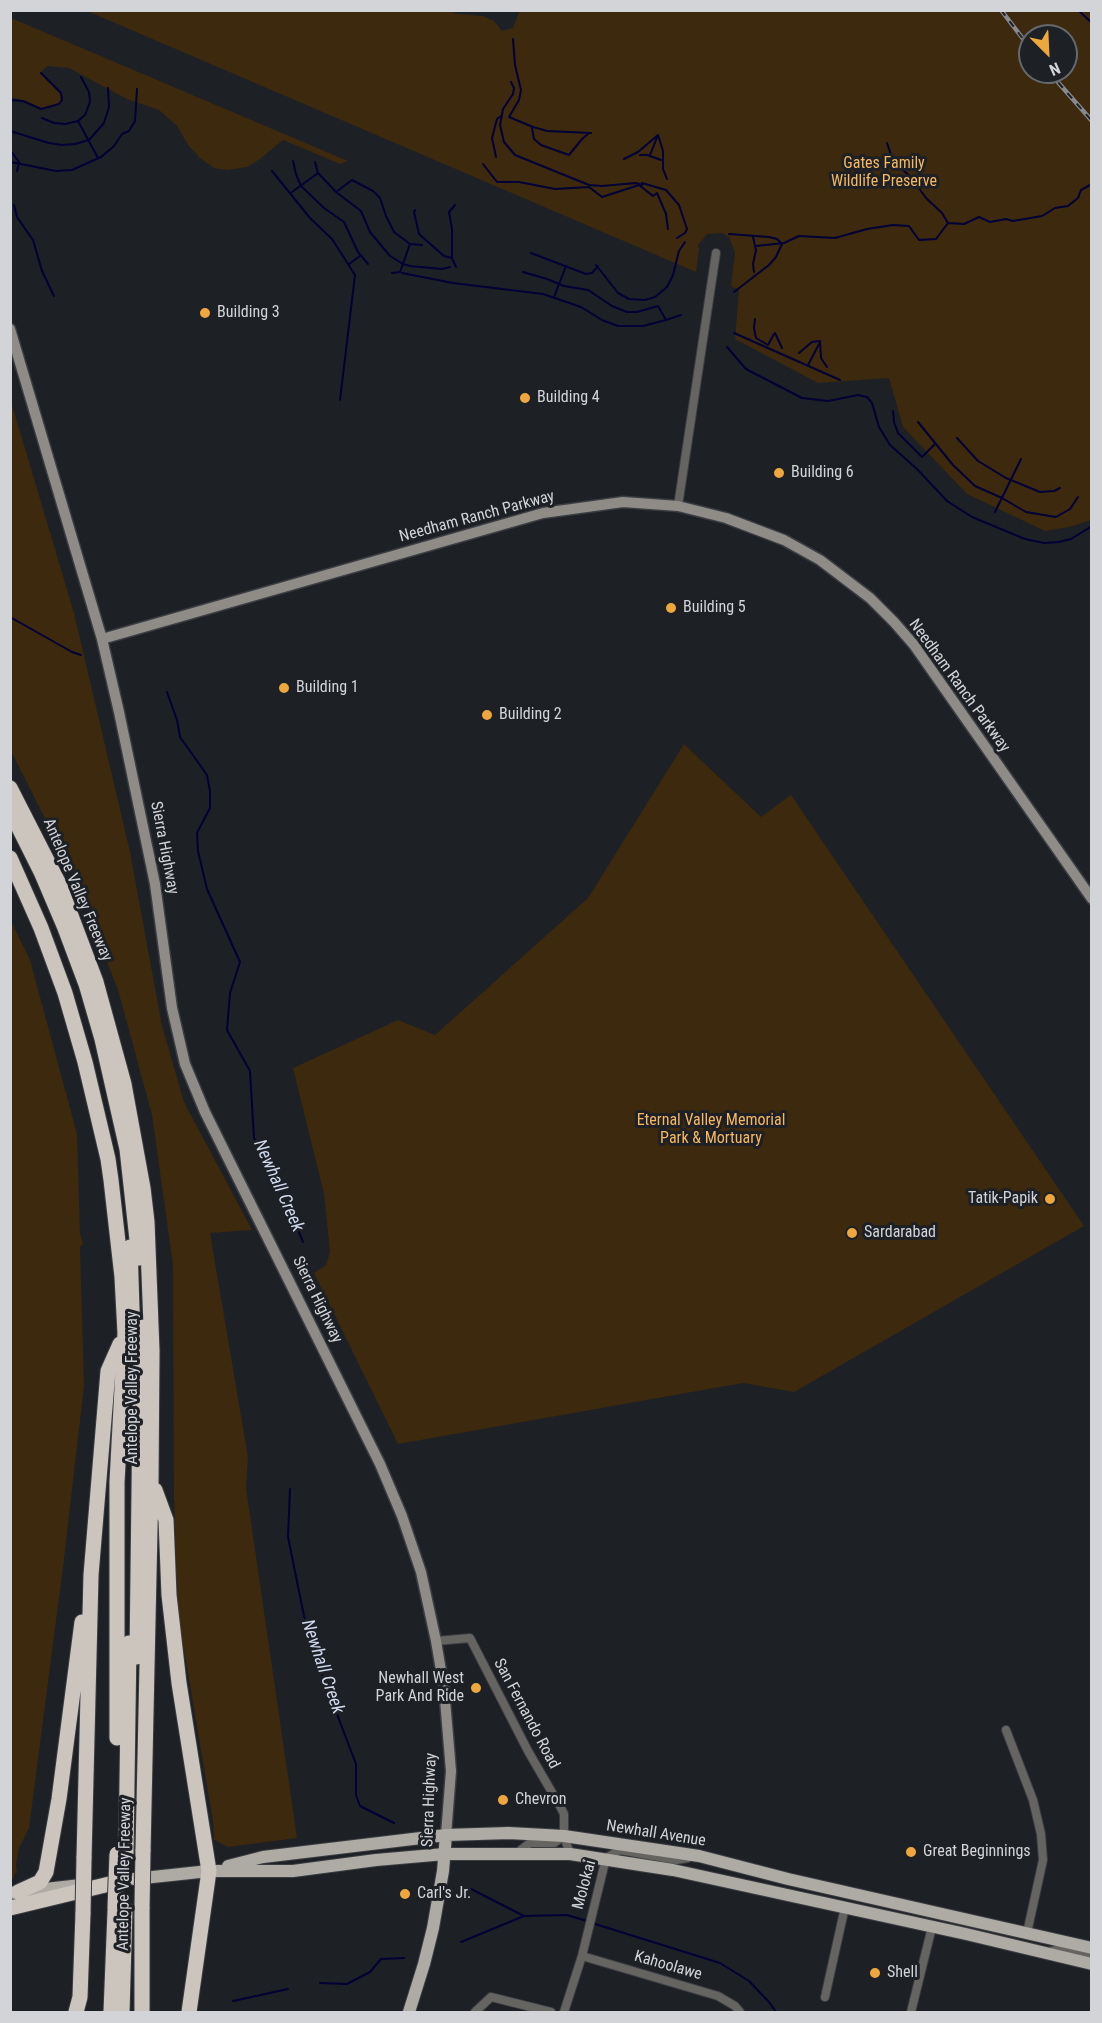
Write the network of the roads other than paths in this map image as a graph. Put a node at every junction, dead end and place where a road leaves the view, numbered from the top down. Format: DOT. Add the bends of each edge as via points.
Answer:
graph roads {
  1 [pos="716,253"];
  2 [pos="10,328"];
  3 [pos="678,506"];
  4 [pos="102,639"];
  5 [pos="10,788"];
  6 [pos="10,810"];
  7 [pos="10,826"];
  8 [pos="10,858"];
  9 [pos="1092,899"];
  10 [pos="125,1333"];
  11 [pos="152,1482"];
  12 [pos="91,1575"];
  13 [pos="436,1641"];
  14 [pos="1006,1730"];
  15 [pos="446,1835"];
  16 [pos="564,1836"];
  17 [pos="130,1852"];
  18 [pos="517,1853"];
  19 [pos="445,1854"];
  20 [pos="570,1854"];
  21 [pos="699,1856"];
  22 [pos="606,1858"];
  23 [pos="209,1871"];
  24 [pos="126,1880"];
  25 [pos="14,1893"];
  26 [pos="845,1907"];
  27 [pos="10,1908"];
  28 [pos="129,1908"];
  29 [pos="913,1908"];
  30 [pos="958,1918"];
  31 [pos="910,1922"];
  32 [pos="932,1927"];
  33 [pos="1027,1933"];
  34 [pos="966,1934"];
  35 [pos="1092,1948"];
  36 [pos="1046,1953"];
  37 [pos="1092,1955"];
  38 [pos="582,1956"];
  39 [pos="1092,1964"];
  40 [pos="825,1997"];
  41 [pos="76,2013"];
  42 [pos="111,2013"];
  43 [pos="122,2013"];
  44 [pos="134,2013"];
  45 [pos="142,2013"];
  46 [pos="189,2013"];
  47 [pos="409,2013"];
  48 [pos="475,2013"];
  49 [pos="551,2013"];
  50 [pos="564,2013"];
  51 [pos="740,2013"];
  52 [pos="911,2013"];
  1 -- 3 [label="street"];
  2 -- 4 [label="main road, Sierra Highway"];
  3 -- 4 [label="main road, Needham Ranch Parkway" via="623,502 543,513"];
  3 -- 9 [label="main road, Needham Ranch Parkway" via="726,518 784,540 820,560 870,598 914,645"];
  4 -- 13 [label="main road, Sierra Highway" via="145,828 172,1008 185,1064 205,1112 380,1464 421,1572"];
  5 -- 11 [label="highway, Antelope Valley Freeway" via="44,852 80,938 107,1018 132,1117 147,1222"];
  6 -- 17 [label="highway" via="66,928 86,984 118,1103 134,1204 141,1345"];
  7 -- 17 [label="highway" via="33,869 67,954 89,1024 114,1127 131,1255 134,1314"];
  8 -- 10 [label="highway, Antelope Valley Freeway" via="54,962 88,1072 108,1159"];
  10 -- 12 [label="highway" via="108,1371"];
  10 -- 17 [label="highway, Antelope Valley Freeway" via="117,1482"];
  11 -- 17 [label="highway, Antelope Valley Freeway"];
  11 -- 23 [label="highway" via="166,1520 179,1683"];
  12 -- 25 [label="highway" via="46,1872 40,1882"];
  12 -- 41 [label="highway, bridge" via="83,1913"];
  13 -- 15 [label="main road, Sierra Highway" via="451,1771"];
  13 -- 16 [label="street, San Fernando Road" via="470,1638 564,1814"];
  14 -- 33 [label="street" via="1033,1800 1041,1834 1043,1860"];
  15 -- 16 [label="main road, Newhall Avenue"];
  15 -- 19 [label="main road, Sierra Highway"];
  15 -- 23 [label="main road, Newhall Avenue" via="263,1857"];
  16 -- 18 [label="street" via="554,1843 530,1843"];
  16 -- 20 [label="street, San Fernando Road"];
  16 -- 21 [label="main road, Newhall Avenue"];
  17 -- 28 [label="highway, Antelope Valley Freeway, bridge"];
  17 -- 28 [label="highway, Antelope Valley Freeway, bridge"];
  18 -- 19 [label="main road, Newhall Avenue"];
  18 -- 20 [label="main road, Newhall Avenue"];
  19 -- 23 [label="main road, Newhall Avenue" via="293,1871"];
  19 -- 47 [label="main road, Sierra Highway" via="433,1928"];
  20 -- 22 [label="main road, Newhall Avenue"];
  21 -- 22 [label="street, Molokai" via="676,1860 620,1850"];
  21 -- 29 [label="main road, Newhall Avenue"];
  22 -- 26 [label="main road, Newhall Avenue"];
  22 -- 38 [label="street, Molokai"];
  23 -- 24 [label="main road, Newhall Avenue"];
  23 -- 46 [label="highway"];
  24 -- 25 [label="main road, Newhall Avenue"];
  24 -- 27 [label="highway"];
  26 -- 29 [label="main road" via="854,1903 899,1913"];
  26 -- 31 [label="main road, Newhall Avenue"];
  26 -- 40 [label="street"];
  28 -- 42 [label="highway, Antelope Valley Freeway"];
  28 -- 43 [label="highway"];
  28 -- 44 [label="highway"];
  28 -- 45 [label="highway, Antelope Valley Freeway"];
  29 -- 30 [label="main road, Newhall Avenue"];
  30 -- 31 [label="main road"];
  30 -- 33 [label="main road, Newhall Avenue"];
  31 -- 32 [label="main road, Newhall Avenue"];
  32 -- 34 [label="main road, Newhall Avenue"];
  32 -- 52 [label="street"];
  33 -- 34 [label="main road" via="1016,1938 983,1932"];
  33 -- 35 [label="main road, Newhall Avenue"];
  34 -- 36 [label="main road, Newhall Avenue"];
  36 -- 37 [label="street" via="1061,1948"];
  36 -- 39 [label="main road, Newhall Avenue"];
  38 -- 50 [label="street, Molokai"];
  38 -- 51 [label="street, Kahoolawe" via="718,1996"];
  48 -- 49 [label="street" via="491,1997"];
}
